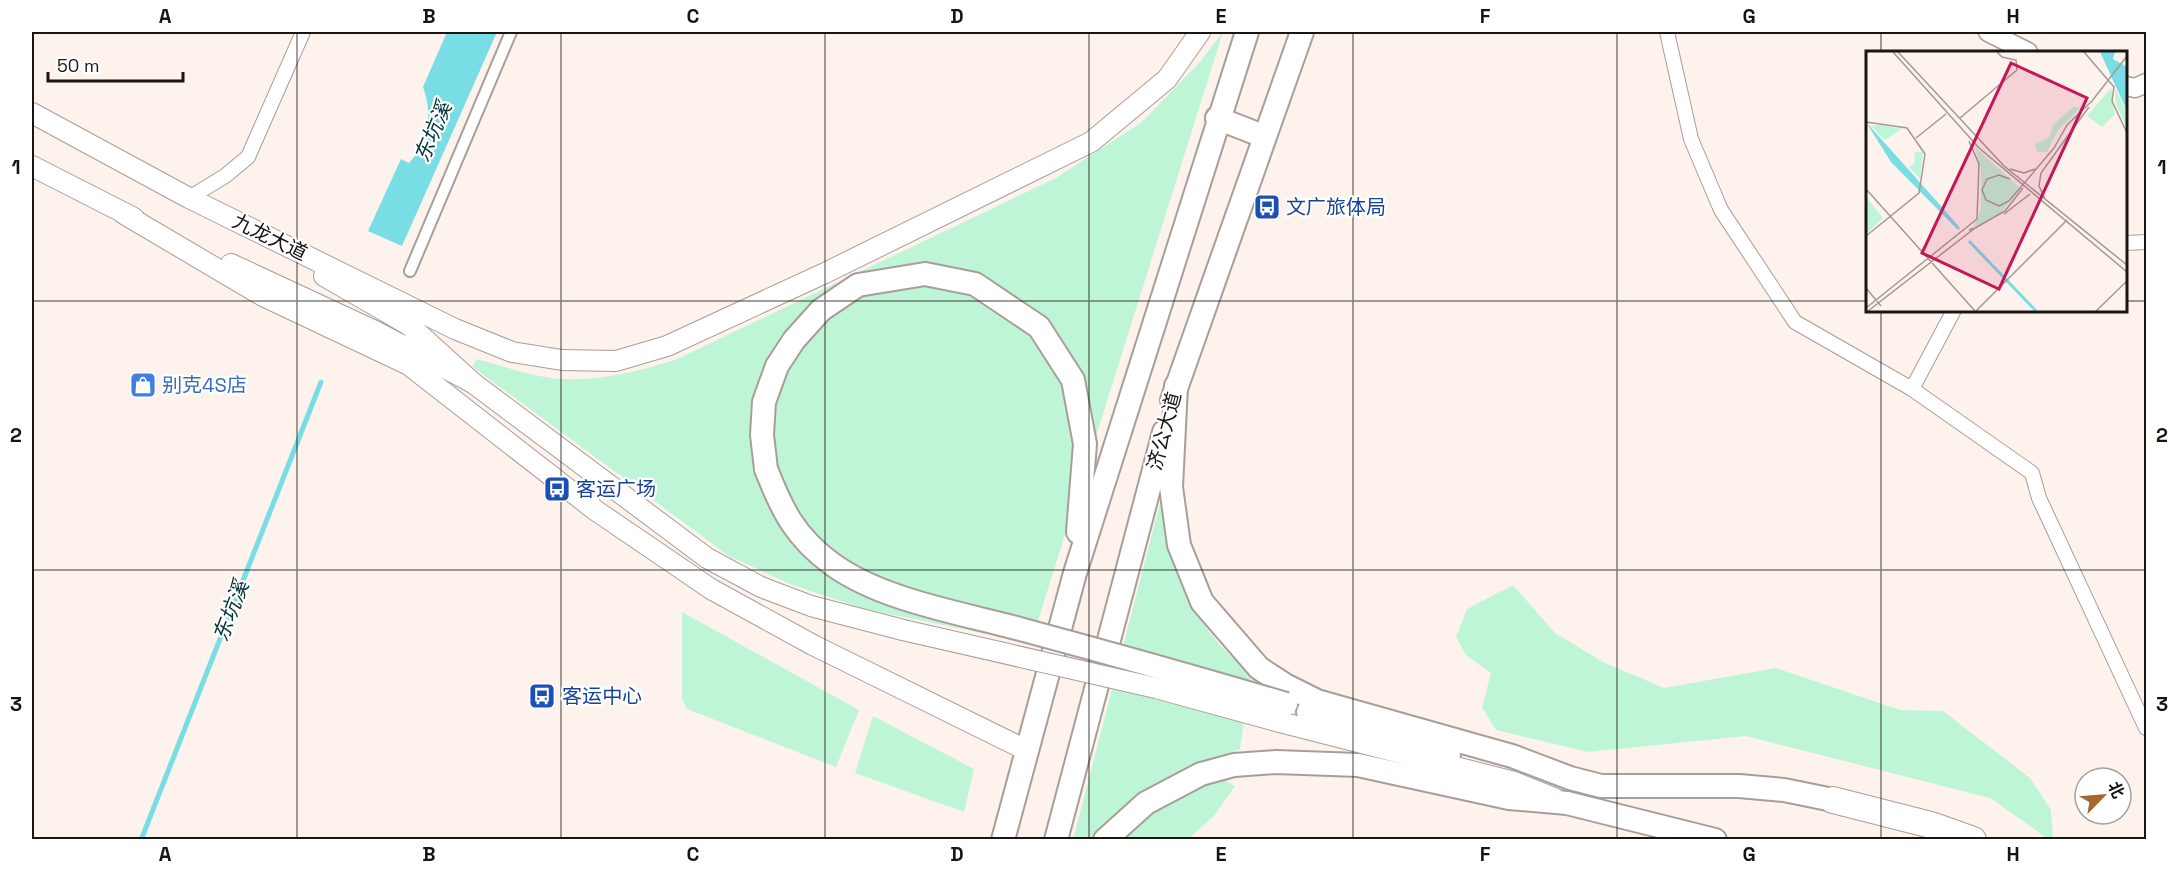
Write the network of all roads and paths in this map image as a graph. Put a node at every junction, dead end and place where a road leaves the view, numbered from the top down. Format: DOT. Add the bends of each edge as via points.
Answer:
graph roads {
  1 [pos="303,32"];
  2 [pos="511,32"];
  3 [pos="1200,32"];
  4 [pos="1247,32"];
  5 [pos="1302,32"];
  6 [pos="1667,32"];
  7 [pos="1988,32"];
  8 [pos="2026,51"];
  9 [pos="2146,83"];
  10 [pos="2127,86"];
  11 [pos="32,113"];
  12 [pos="1218,118"];
  13 [pos="1263,136"];
  14 [pos="32,166"];
  15 [pos="189,198"];
  16 [pos="124,214"];
  17 [pos="2146,242"];
  18 [pos="2127,243"];
  19 [pos="410,271"];
  20 [pos="1953,312"];
  21 [pos="473,383"];
  22 [pos="1176,386"];
  23 [pos="1912,389"];
  24 [pos="1075,573"];
  25 [pos="1284,704"];
  26 [pos="2146,728"];
  27 [pos="1026,750"];
  28 [pos="1570,778"];
  29 [pos="1833,800"];
  30 [pos="1567,803"];
  31 [pos="1003,840"];
  32 [pos="1056,840"];
  33 [pos="1105,840"];
  34 [pos="1715,840"];
  35 [pos="1973,840"];
  1 -- 15 [label="street" via="248,157"];
  2 -- 19 [label="street"];
  3 -- 15 [label="main road, 九龙大道" via="1167,79 1091,142 667,346 616,361 562,360 512,352 455,329"];
  4 -- 12 [label="main road, 济公大道"];
  5 -- 13 [label="main road, 济公大道"];
  6 -- 23 [label="street" via="1690,139 1721,210 1795,322"];
  7 -- 8 [label="street"];
  9 -- 10 [label="street" via="2135,88"];
  11 -- 15 [label="main road, 九龙大道"];
  12 -- 13 [label="main road"];
  12 -- 24 [label="main road, 济公大道"];
  13 -- 22 [label="main road, 济公大道"];
  14 -- 16 [label="main road"];
  15 -- 21 [label="main road" via="409,325"];
  16 -- 21 [label="main road" via="375,331"];
  16 -- 27 [label="main road" via="263,296 409,364 595,510 711,589 813,645"];
  17 -- 18 [label="street"];
  20 -- 23 [label="street"];
  21 -- 25 [label="main road, bridge" via="707,558 761,587 811,606 903,630 1156,688"];
  22 -- 25 [label="main road" via="1171,487 1179,545 1202,602 1259,668"];
  22 -- 32 [label="main road, 济公大道"];
  23 -- 26 [label="street" via="2032,473 2039,498"];
  24 -- 25 [label="main road, bridge" via="1085,444 1073,380 1039,327 975,284 925,274 858,285 821,310 777,366 764,402 766,469 782,510 803,540 833,565 871,585"];
  24 -- 27 [label="main road, 济公大道"];
  25 -- 28 [label="main road" via="1352,728 1514,771"];
  25 -- 28 [label="main road" via="1317,701 1512,756"];
  25 -- 30 [label="main road"];
  27 -- 31 [label="main road, 济公大道"];
  28 -- 29 [label="main road" via="1601,786 1738,786"];
  29 -- 35 [label="highway"];
  30 -- 33 [label="main road" via="1509,798 1359,765 1253,764 1201,774 1146,803"];
  30 -- 34 [label="main road"];
}
